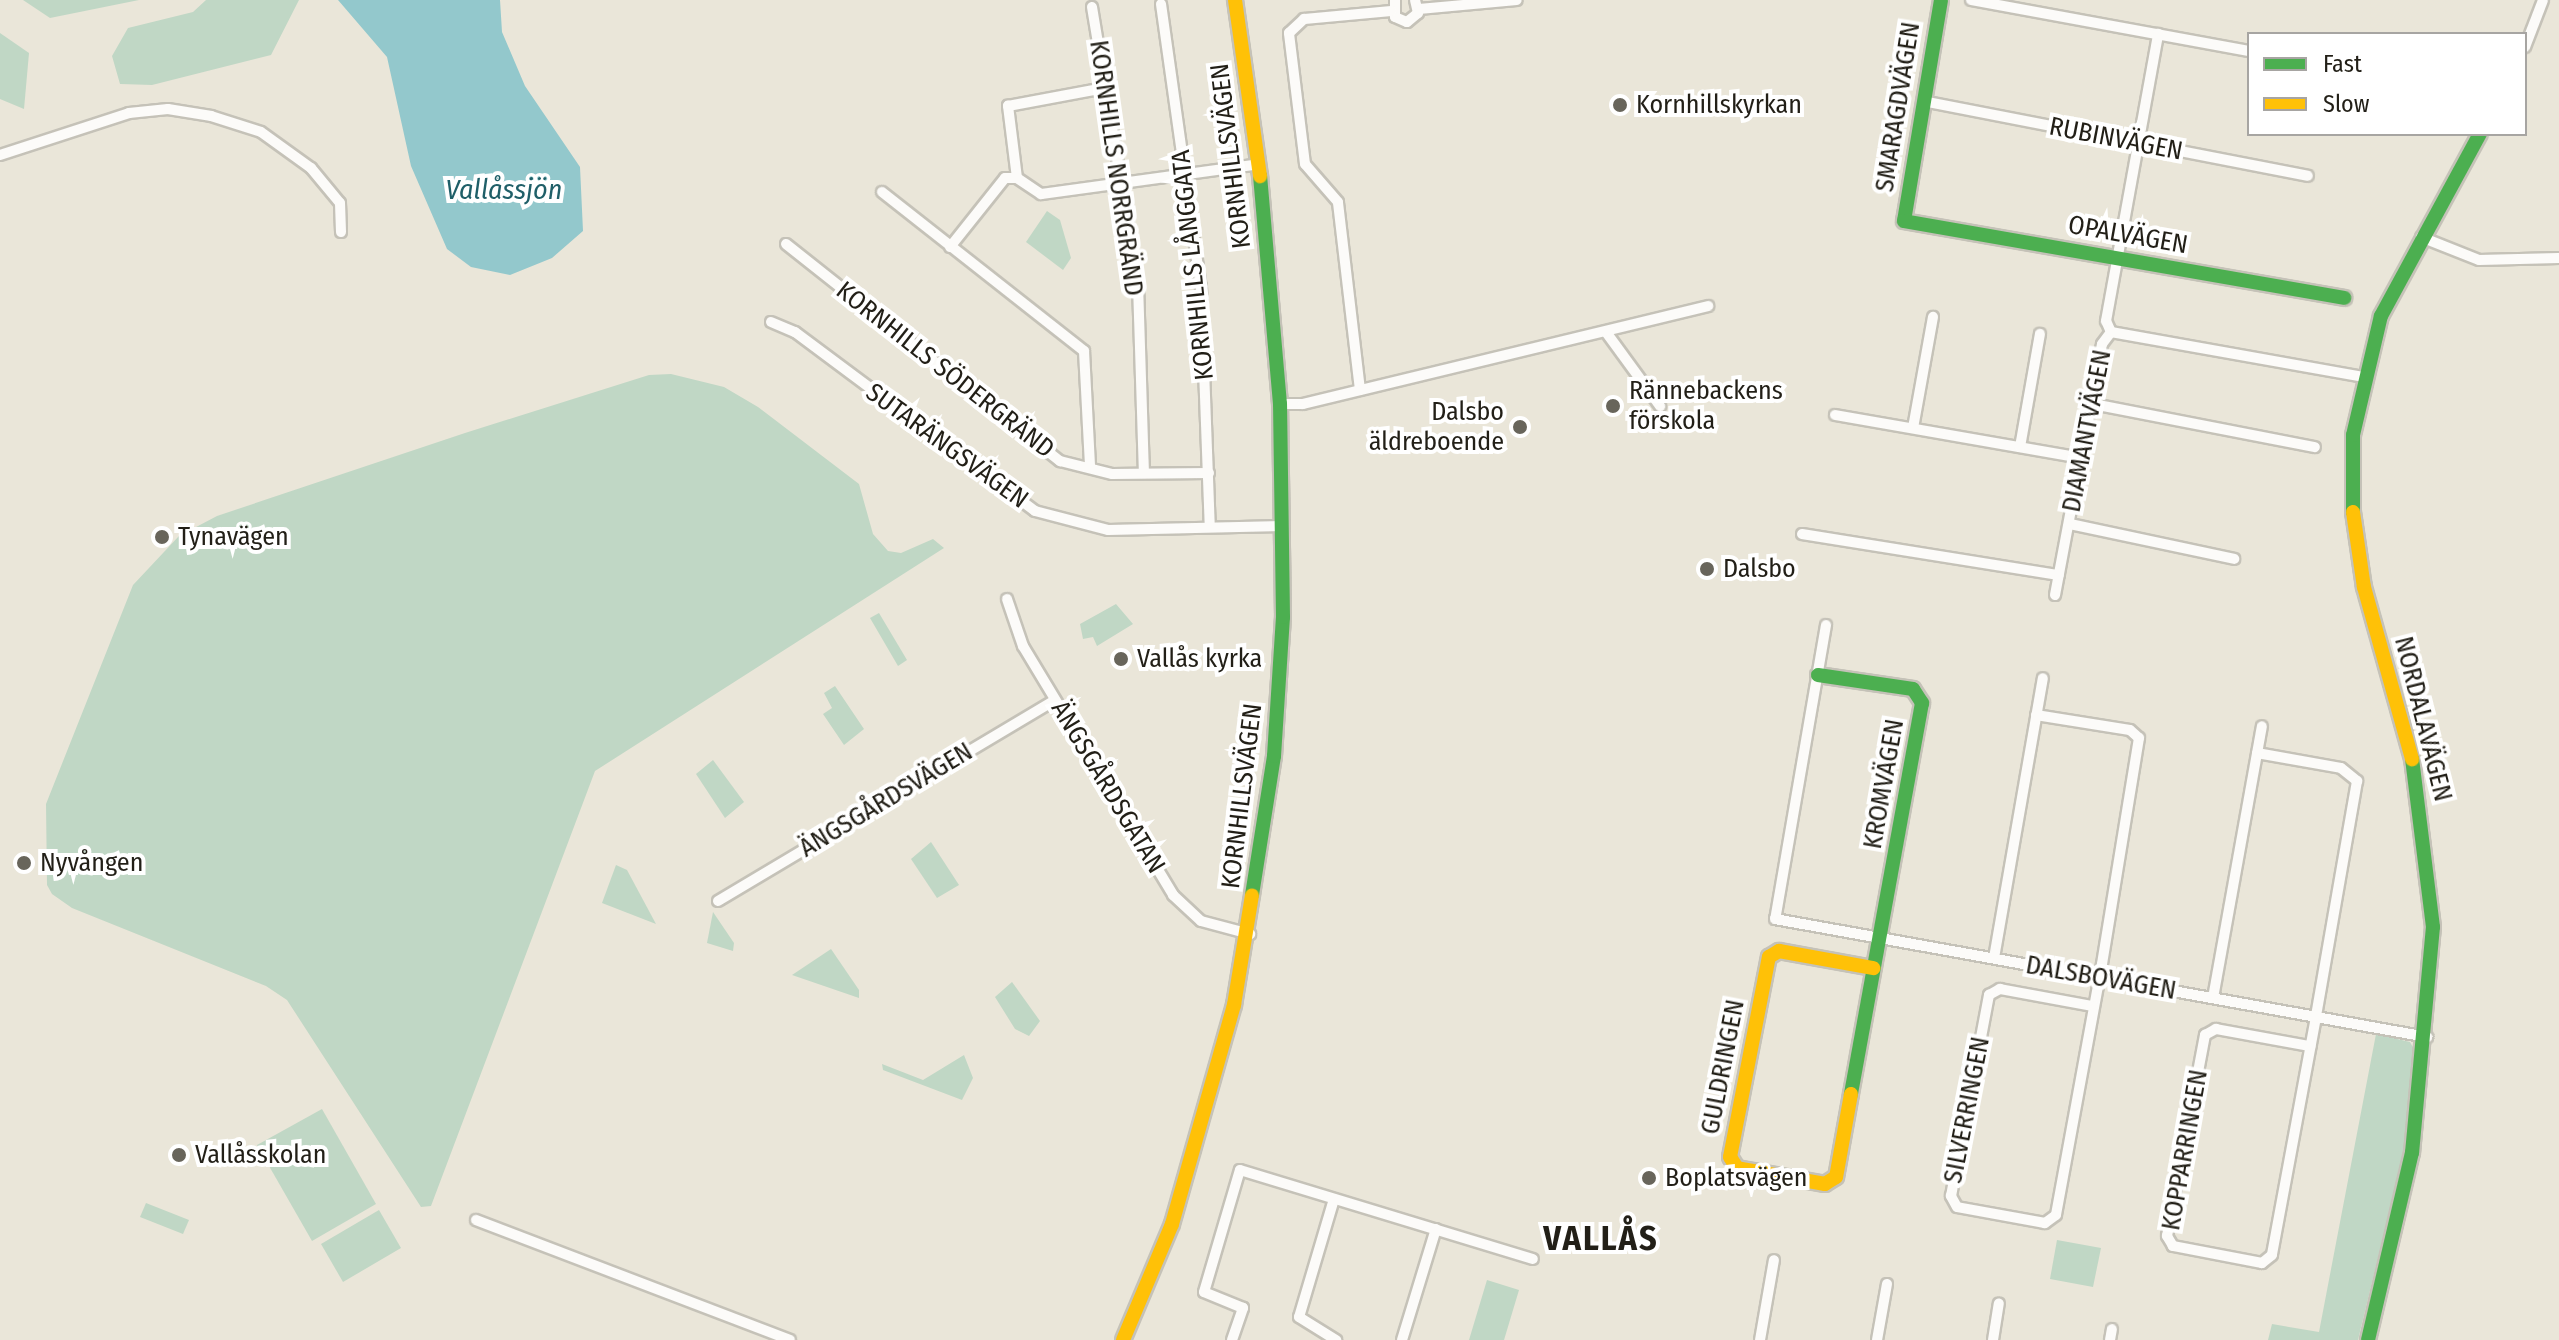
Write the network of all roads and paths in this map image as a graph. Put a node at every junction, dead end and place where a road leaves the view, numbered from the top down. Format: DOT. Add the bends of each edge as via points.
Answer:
graph roads {
  1 [pos="1235,0"];
  2 [pos="1517,0"];
  3 [pos="1941,0"];
  4 [pos="1971,0"];
  5 [pos="2543,0"];
  6 [pos="1161,4"];
  7 [pos="1417,5"];
  8 [pos="1394,6"];
  9 [pos="1092,7"];
  10 [pos="2158,34"];
  11 [pos="2527,42"];
  12 [pos="2247,51"];
  13 [pos="1104,88"];
  14 [pos="1923,101"];
  15 [pos="2479,136"];
  16 [pos="2137,143"];
  17 [pos="0,155"];
  18 [pos="1259,164"];
  19 [pos="1185,176"];
  20 [pos="2308,176"];
  21 [pos="1017,178"];
  22 [pos="1122,183"];
  23 [pos="882,192"];
  24 [pos="1904,221"];
  25 [pos="341,232"];
  26 [pos="2421,237"];
  27 [pos="786,244"];
  28 [pos="950,247"];
  29 [pos="2118,257"];
  30 [pos="2559,258"];
  31 [pos="2344,298"];
  32 [pos="1708,306"];
  33 [pos="1933,317"];
  34 [pos="771,322"];
  35 [pos="1606,332"];
  36 [pos="2111,332"];
  37 [pos="2040,334"];
  38 [pos="2363,377"];
  39 [pos="1360,390"];
  40 [pos="1280,404"];
  41 [pos="2093,404"];
  42 [pos="1660,406"];
  43 [pos="1835,415"];
  44 [pos="1913,428"];
  45 [pos="2020,447"];
  46 [pos="2315,447"];
  47 [pos="2082,458"];
  48 [pos="1090,467"];
  49 [pos="1144,472"];
  50 [pos="1209,473"];
  51 [pos="2070,524"];
  52 [pos="1283,526"];
  53 [pos="1210,527"];
  54 [pos="1802,534"];
  55 [pos="2234,559"];
  56 [pos="2059,575"];
  57 [pos="2055,595"];
  58 [pos="1007,599"];
  59 [pos="1826,625"];
  60 [pos="1818,675"];
  61 [pos="2043,678"];
  62 [pos="1055,700"];
  63 [pos="2036,715"];
  64 [pos="2262,726"];
  65 [pos="2257,753"];
  66 [pos="718,901"];
  67 [pos="1250,934"];
  68 [pos="1879,937"];
  69 [pos="1994,958"];
  70 [pos="1873,968"];
  71 [pos="2099,977"];
  72 [pos="2213,998"];
  73 [pos="2093,1006"];
  74 [pos="2316,1017"];
  75 [pos="2427,1037"];
  76 [pos="2310,1046"];
  77 [pos="1334,1199"];
  78 [pos="476,1220"];
  79 [pos="1436,1229"];
  80 [pos="1533,1259"];
  81 [pos="1774,1260"];
  82 [pos="1887,1284"];
  83 [pos="1999,1303"];
  84 [pos="790,1340"];
  85 [pos="1123,1340"];
  86 [pos="1232,1340"];
  87 [pos="1336,1340"];
  88 [pos="1402,1340"];
  89 [pos="1760,1340"];
  90 [pos="1877,1340"];
  91 [pos="1993,1340"];
  92 [pos="2368,1340"];
  1 -- 18 [label="street, KORNHILLSVÄGEN"];
  2 -- 7 [label="street"];
  3 -- 14 [label="street, SMARAGDVÄGEN"];
  4 -- 10 [label="street"];
  5 -- 11 [label="street"];
  6 -- 19 [label="street, KORNHILLS LÅNGGATA"];
  7 -- 8 [label="street" via="1407,22"];
  8 -- 39 [label="street" via="1293,24 1305,164 1338,202"];
  9 -- 13 [label="street, KORNHILLS NORRGRÄND"];
  10 -- 12 [label="street"];
  10 -- 16 [label="street, DIAMANTVÄGEN"];
  13 -- 21 [label="street" via="1008,106"];
  13 -- 22 [label="street, KORNHILLS NORRGRÄND"];
  14 -- 16 [label="street, RUBINVÄGEN"];
  14 -- 24 [label="street, SMARAGDVÄGEN"];
  15 -- 26 [label="street, NORDALAVÄGEN"];
  16 -- 20 [label="street, RUBINVÄGEN"];
  16 -- 29 [label="street, DIAMANTVÄGEN"];
  17 -- 25 [label="street" via="129,113 168,109 211,116 261,132 311,168 340,203"];
  18 -- 19 [label="street"];
  18 -- 40 [label="street, KORNHILLSVÄGEN"];
  19 -- 22 [label="street"];
  19 -- 50 [label="street, KORNHILLS LÅNGGATA" via="1201,287"];
  21 -- 22 [label="street" via="1041,194"];
  21 -- 28 [label="street" via="1005,178"];
  22 -- 49 [label="street, KORNHILLS NORRGRÄND" via="1138,284"];
  23 -- 28 [label="street"];
  24 -- 29 [label="street, OPALVÄGEN"];
  26 -- 30 [label="street" via="2479,260"];
  26 -- 38 [label="street, NORDALAVÄGEN" via="2381,316"];
  27 -- 48 [label="street, KORNHILLS SÖDERGRÄND" via="1005,421 1060,461"];
  28 -- 48 [label="street" via="1084,351"];
  29 -- 31 [label="street, OPALVÄGEN"];
  29 -- 36 [label="street, DIAMANTVÄGEN" via="2106,321"];
  32 -- 35 [label="street"];
  33 -- 44 [label="street"];
  34 -- 53 [label="street, SUTARÄNGSVÄGEN" via="795,332 1035,511 1108,530"];
  35 -- 39 [label="street"];
  35 -- 42 [label="street"];
  36 -- 38 [label="street"];
  36 -- 41 [label="street, DIAMANTVÄGEN" via="2102,344"];
  37 -- 45 [label="street"];
  38 -- 75 [label="street, NORDALAVÄGEN" via="2353,435 2351,497 2364,587 2413,761 2425,835 2433,927"];
  39 -- 40 [label="street"];
  40 -- 52 [label="street, KORNHILLSVÄGEN"];
  41 -- 46 [label="street"];
  41 -- 47 [label="street, DIAMANTVÄGEN"];
  43 -- 44 [label="street"];
  44 -- 45 [label="street"];
  45 -- 47 [label="street"];
  47 -- 51 [label="street, DIAMANTVÄGEN"];
  48 -- 49 [label="street, KORNHILLS SÖDERGRÄND"];
  49 -- 50 [label="street, KORNHILLS SÖDERGRÄND"];
  50 -- 53 [label="street, KORNHILLS LÅNGGATA"];
  51 -- 55 [label="street"];
  51 -- 56 [label="street, DIAMANTVÄGEN"];
  52 -- 53 [label="street, SUTARÄNGSVÄGEN"];
  52 -- 67 [label="street, KORNHILLSVÄGEN" via="1274,756"];
  54 -- 56 [label="street"];
  56 -- 57 [label="street, DIAMANTVÄGEN"];
  58 -- 62 [label="street, ÄNGSGÅRDSGATAN" via="1023,646"];
  59 -- 60 [label="street"];
  60 -- 68 [label="street, KROMVÄGEN" via="1913,689 1922,703"];
  60 -- 68 [label="street, DALSBOVÄGEN" via="1775,919"];
  61 -- 63 [label="street"];
  62 -- 66 [label="street, ÄNGSGÅRDSVÄGEN"];
  62 -- 67 [label="street, ÄNGSGÅRDSGATAN" via="1182,906 1201,921"];
  63 -- 69 [label="street"];
  63 -- 71 [label="street, SILVERRINGEN" via="2130,730 2139,738"];
  64 -- 65 [label="street"];
  65 -- 72 [label="street"];
  65 -- 74 [label="street, KOPPARRINGEN" via="2341,768 2357,781"];
  67 -- 85 [label="street, KORNHILLSVÄGEN" via="1172,1224"];
  68 -- 69 [label="street, DALSBOVÄGEN"];
  68 -- 70 [label="street, GULDRINGEN"];
  69 -- 71 [label="street, DALSBOVÄGEN"];
  70 -- 70 [label="street, GULDRINGEN" via="1832,1184 1737,1168 1730,1157 1769,957 1779,951"];
  71 -- 72 [label="street, DALSBOVÄGEN"];
  71 -- 73 [label="street, SILVERRINGEN"];
  72 -- 74 [label="street, DALSBOVÄGEN"];
  73 -- 73 [label="street, SILVERRINGEN" via="2052,1222 1957,1207 1951,1196 1989,995 2000,989"];
  74 -- 75 [label="street, DALSBOVÄGEN"];
  74 -- 76 [label="street, KOPPARRINGEN"];
  75 -- 92 [label="street, NORDALAVÄGEN" via="2403,1197"];
  76 -- 76 [label="street, KOPPARRINGEN" via="2268,1262 2173,1246 2167,1236 2205,1035 2216,1029"];
  77 -- 79 [label="street"];
  77 -- 86 [label="street" via="1240,1170 1204,1292 1243,1308"];
  77 -- 87 [label="street" via="1299,1317"];
  78 -- 84 [label="street"];
  79 -- 80 [label="street"];
  79 -- 88 [label="street"];
  81 -- 89 [label="street"];
  82 -- 90 [label="street"];
  83 -- 91 [label="street"];
}
